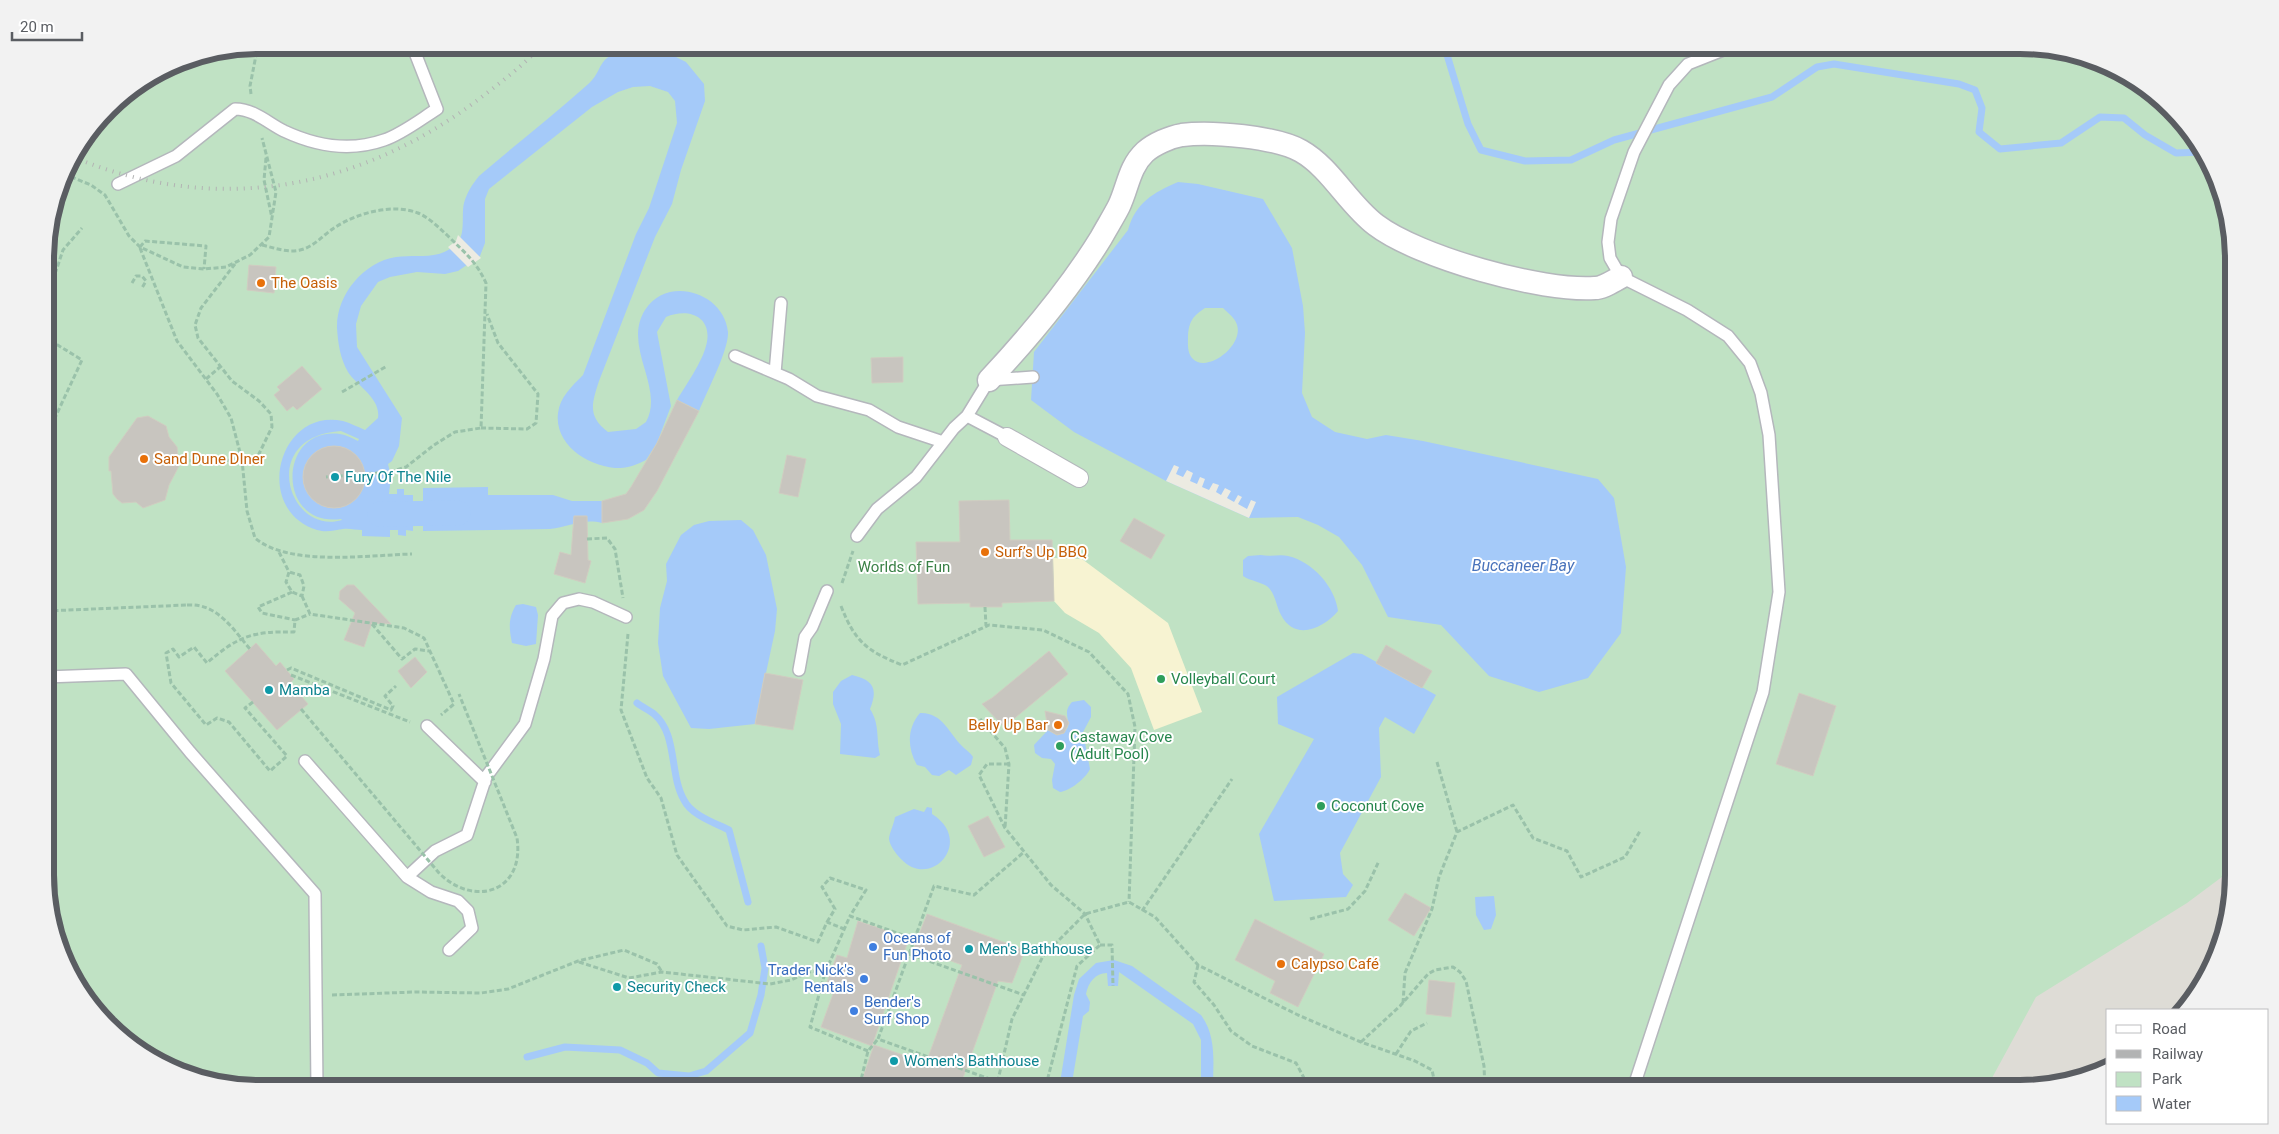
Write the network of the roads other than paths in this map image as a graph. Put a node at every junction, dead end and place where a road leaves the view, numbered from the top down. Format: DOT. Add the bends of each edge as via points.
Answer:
graph roads {
  1 [pos="416,54"];
  2 [pos="1713,54"];
  3 [pos="118,184"];
  4 [pos="1621,277"];
  5 [pos="781,303"];
  6 [pos="735,356"];
  7 [pos="775,373"];
  8 [pos="1033,377"];
  9 [pos="988,380"];
  10 [pos="967,416"];
  11 [pos="1007,437"];
  12 [pos="944,442"];
  13 [pos="1079,478"];
  14 [pos="857,536"];
  15 [pos="827,591"];
  16 [pos="626,617"];
  17 [pos="799,670"];
  18 [pos="54,677"];
  19 [pos="428,726"];
  20 [pos="305,761"];
  21 [pos="485,782"];
  22 [pos="407,877"];
  23 [pos="449,950"];
  24 [pos="317,1080"];
  25 [pos="1636,1080"];
  1 -- 3 [label="lane" via="437,109 385,140 356,147 319,144 284,131 249,111 235,109 176,156"];
  2 -- 4 [label="lane" via="1688,64 1668,85 1638,145 1611,219 1609,234 1610,258"];
  4 -- 9 [label="street" via="1597,288 1549,287 1420,249 1376,225 1302,152 1283,143 1254,137 1182,135 1146,152 1128,175 1120,204 1075,279 1035,331"];
  4 -- 25 [label="lane" via="1687,310 1728,336 1750,363 1761,393 1769,435 1779,592 1763,692"];
  5 -- 7 [label="lane"];
  6 -- 7 [label="lane"];
  7 -- 12 [label="lane" via="817,396 870,410 898,426"];
  8 -- 9 [label="lane"];
  9 -- 10 [label="lane"];
  10 -- 11 [label="lane"];
  10 -- 12 [label="lane"];
  11 -- 13 [label="street"];
  12 -- 14 [label="lane" via="916,477 877,509"];
  15 -- 17 [label="lane" via="805,637"];
  16 -- 21 [label="lane" via="593,602 579,599 563,603 552,616 544,659 525,724"];
  18 -- 24 [label="lane" via="126,674 315,894"];
  19 -- 21 [label="lane"];
  20 -- 22 [label="lane"];
  21 -- 22 [label="lane" via="467,835 435,851"];
  22 -- 23 [label="lane" via="431,892 458,901 468,911 472,928"];
}
